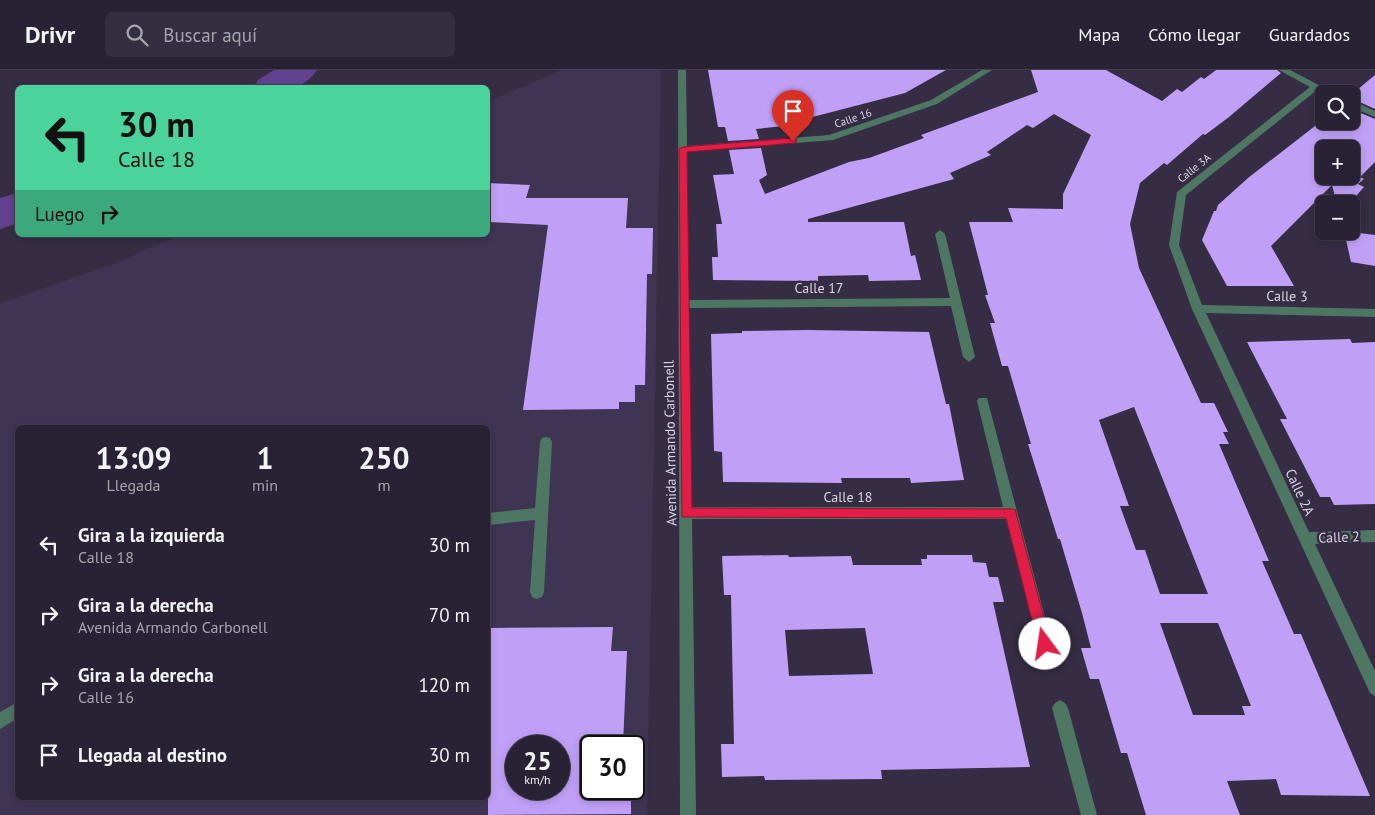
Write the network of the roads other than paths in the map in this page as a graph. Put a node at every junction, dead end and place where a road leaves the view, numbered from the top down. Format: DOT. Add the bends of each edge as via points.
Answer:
graph roads {
  1 [pos="682,70"];
  2 [pos="988,70"];
  3 [pos="1283,70"];
  4 [pos="1315,86"];
  5 [pos="1315,87"];
  6 [pos="1360,107"];
  7 [pos="1375,114"];
  8 [pos="683,149"];
  9 [pos="940,234"];
  10 [pos="956,302"];
  11 [pos="683,304"];
  12 [pos="1198,309"];
  13 [pos="1375,313"];
  14 [pos="969,357"];
  15 [pos="983,400"];
  16 [pos="546,442"];
  17 [pos="1011,512"];
  18 [pos="542,513"];
  19 [pos="686,513"];
  20 [pos="490,519"];
  21 [pos="1375,536"];
  22 [pos="1304,538"];
  23 [pos="537,592"];
  24 [pos="1045,644"];
  25 [pos="1375,688"];
  26 [pos="1060,708"];
  27 [pos="15,711"];
  28 [pos="0,721"];
  29 [pos="688,815"];
  30 [pos="1089,815"];
  1 -- 8 [label="street, Avenida Armando Carbonell"];
  2 -- 8 [label="street, Calle 16" via="934,102 830,138"];
  3 -- 4 [label="street"];
  5 -- 12 [label="street, Calle 3A" via="1181,194 1174,245"];
  6 -- 7 [label="street"];
  8 -- 11 [label="street, Avenida Armando Carbonell"];
  9 -- 10 [label="street"];
  10 -- 11 [label="street, Calle 17"];
  10 -- 14 [label="street"];
  11 -- 19 [label="street, Avenida Armando Carbonell"];
  12 -- 13 [label="street, Calle 3"];
  12 -- 22 [label="street, Calle 2A"];
  15 -- 17 [label="street"];
  16 -- 18 [label="street"];
  17 -- 19 [label="street, Calle 18"];
  17 -- 24 [label="street"];
  18 -- 20 [label="street"];
  18 -- 23 [label="street"];
  19 -- 29 [label="street, Avenida Armando Carbonell"];
  21 -- 22 [label="street, Calle 2"];
  22 -- 25 [label="street, Calle 2A"];
  26 -- 30 [label="street"];
  27 -- 28 [label="street"];
}
